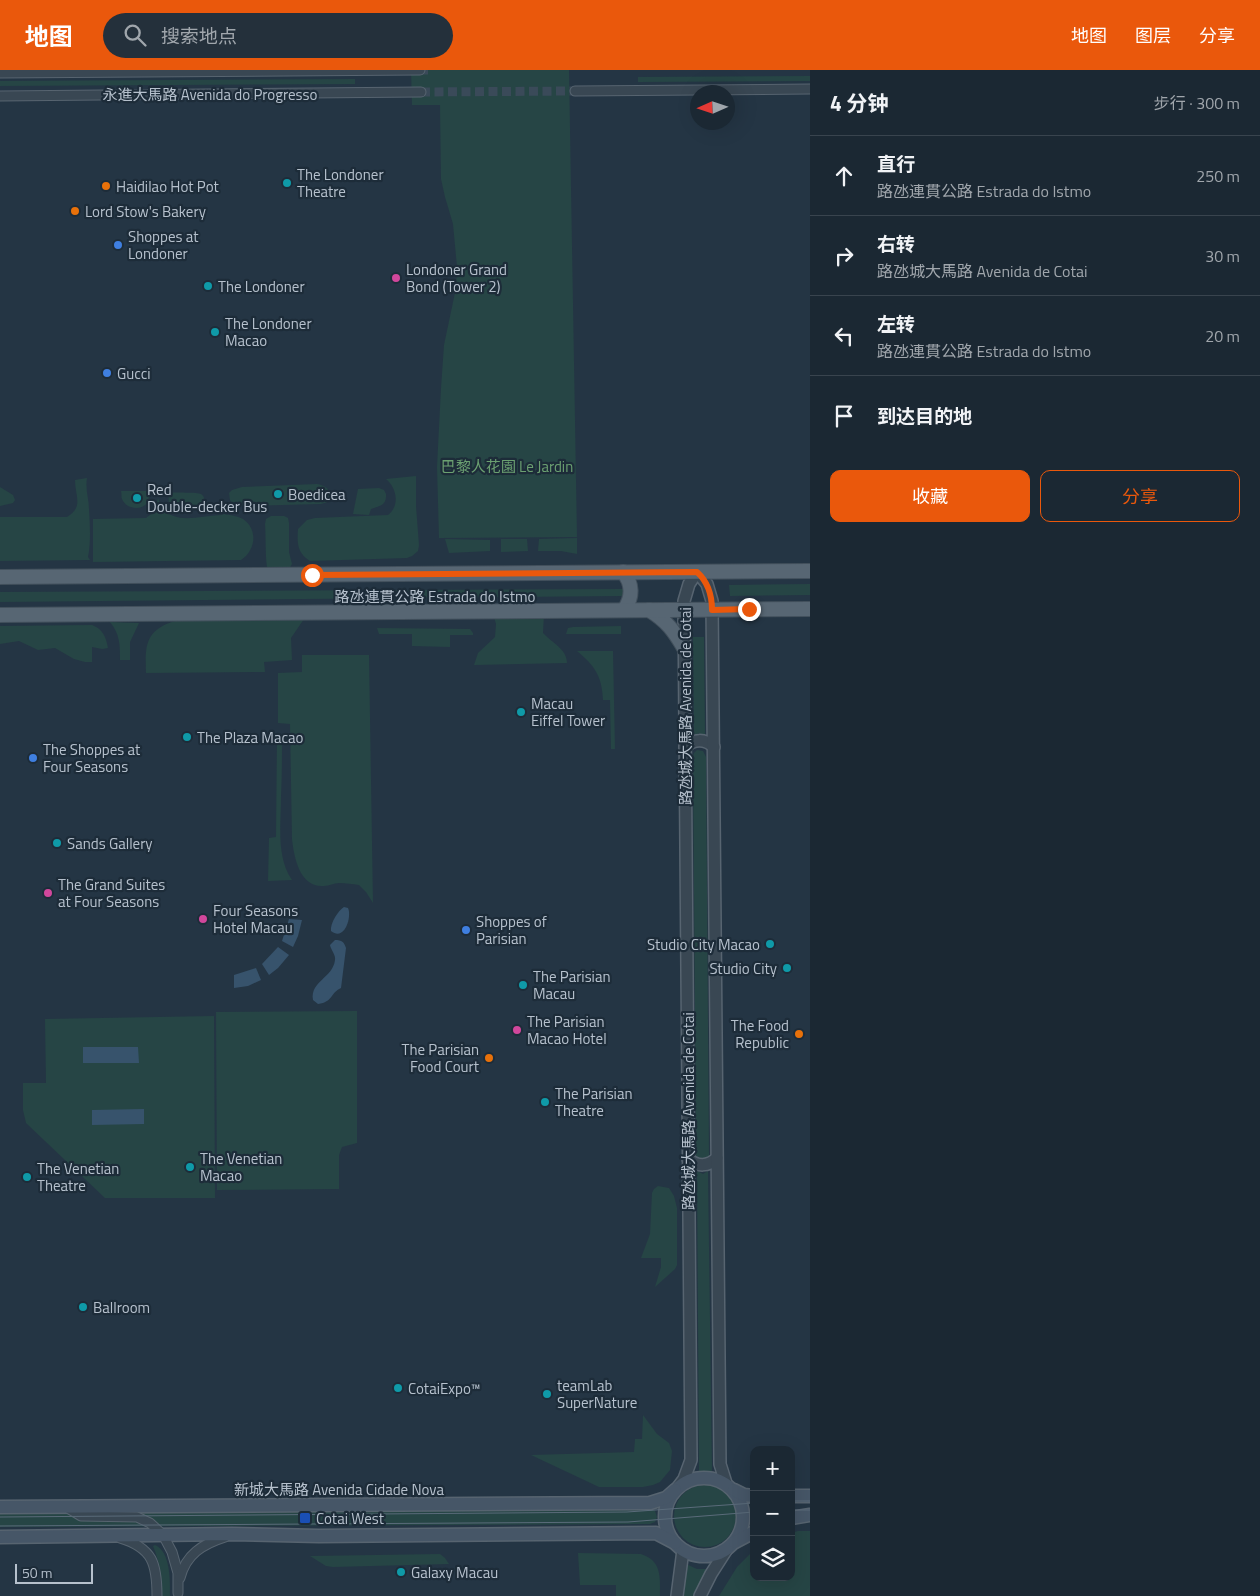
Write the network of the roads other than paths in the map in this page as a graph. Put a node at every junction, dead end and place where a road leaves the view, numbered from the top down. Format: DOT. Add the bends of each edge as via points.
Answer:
graph roads {
  1 [pos="420,70"];
  2 [pos="0,73"];
  3 [pos="810,89"];
  4 [pos="575,91"];
  5 [pos="421,92"];
  6 [pos="0,96"];
  7 [pos="810,571"];
  8 [pos="623,572"];
  9 [pos="697,572"];
  10 [pos="0,577"];
  11 [pos="810,609"];
  12 [pos="624,610"];
  13 [pos="649,610"];
  14 [pos="684,610"];
  15 [pos="712,610"];
  16 [pos="0,615"];
  17 [pos="684,648"];
  18 [pos="685,747"];
  19 [pos="714,747"];
  20 [pos="717,1158"];
  21 [pos="688,1159"];
  22 [pos="730,1487"];
  23 [pos="676,1489"];
  24 [pos="750,1496"];
  25 [pos="795,1496"];
  26 [pos="810,1496"];
  27 [pos="0,1507"];
  28 [pos="66,1507"];
  29 [pos="810,1515"];
  30 [pos="795,1517"];
  31 [pos="232,1534"];
  32 [pos="750,1534"];
  33 [pos="163,1535"];
  34 [pos="115,1536"];
  35 [pos="0,1537"];
  36 [pos="679,1546"];
  37 [pos="731,1546"];
  38 [pos="178,1594"];
  39 [pos="158,1596"];
  40 [pos="677,1596"];
  41 [pos="700,1596"];
  1 -- 2 [label="street, 永進大馬路 Avenida do Progresso"];
  3 -- 4 [label="street"];
  5 -- 6 [label="street, 永進大馬路 Avenida do Progresso"];
  7 -- 9 [label="main road, 路氹連貫公路 Estrada do Istmo"];
  8 -- 9 [label="main road, 路氹連貫公路 Estrada do Istmo"];
  8 -- 10 [label="main road, 路氹連貫公路 Estrada do Istmo"];
  8 -- 12 [label="main road" via="631,586 629,603"];
  9 -- 14 [label="street, 路氹城大馬路 Avenida de Cotai" via="689,584"];
  9 -- 15 [label="street, 路氹城大馬路 Avenida de Cotai" via="710,591"];
  11 -- 15 [label="main road, 路氹連貫公路 Estrada do Istmo"];
  12 -- 13 [label="main road, 路氹連貫公路 Estrada do Istmo"];
  12 -- 16 [label="main road, 路氹連貫公路 Estrada do Istmo"];
  13 -- 14 [label="main road, 路氹連貫公路 Estrada do Istmo"];
  13 -- 17 [label="main road" via="663,619"];
  14 -- 15 [label="main road, 路氹連貫公路 Estrada do Istmo"];
  14 -- 17 [label="street, 路氹城大馬路 Avenida de Cotai"];
  15 -- 19 [label="street, 路氹城大馬路 Avenida de Cotai"];
  17 -- 18 [label="street, 路氹城大馬路 Avenida de Cotai"];
  18 -- 19 [label="street" via="697,740"];
  18 -- 21 [label="street, 路氹城大馬路 Avenida de Cotai"];
  19 -- 20 [label="street, 路氹城大馬路 Avenida de Cotai"];
  20 -- 21 [label="street" via="704,1165"];
  20 -- 22 [label="street, 路氹城大馬路 Avenida de Cotai" via="720,1464"];
  21 -- 23 [label="street, 路氹城大馬路 Avenida de Cotai" via="691,1460"];
  22 -- 23 [label="main road" via="714,1478 701,1477 688,1480"];
  22 -- 24 [label="main road"];
  22 -- 37 [label="main road" via="740,1499 744,1522 741,1533"];
  23 -- 28 [label="main road, 新城大馬路 Avenida Cidade Nova" via="666,1498 650,1503"];
  23 -- 36 [label="main road" via="665,1511 665,1522 668,1533"];
  25 -- 26 [label="main road"];
  27 -- 28 [label="main road, 新城大馬路 Avenida Cidade Nova"];
  28 -- 33 [label="street" via="87,1517 137,1517"];
  29 -- 30 [label="main road"];
  31 -- 33 [label="main road"];
  31 -- 36 [label="main road" via="656,1533"];
  31 -- 38 [label="street" via="196,1550 182,1568"];
  32 -- 37 [label="main road"];
  33 -- 34 [label="main road"];
  33 -- 38 [label="street" via="176,1561"];
  34 -- 35 [label="main road"];
  34 -- 39 [label="street" via="143,1548 153,1560"];
  36 -- 37 [label="main road" via="693,1555 705,1556"];
  36 -- 40 [label="street"];
  37 -- 41 [label="street"];
}
